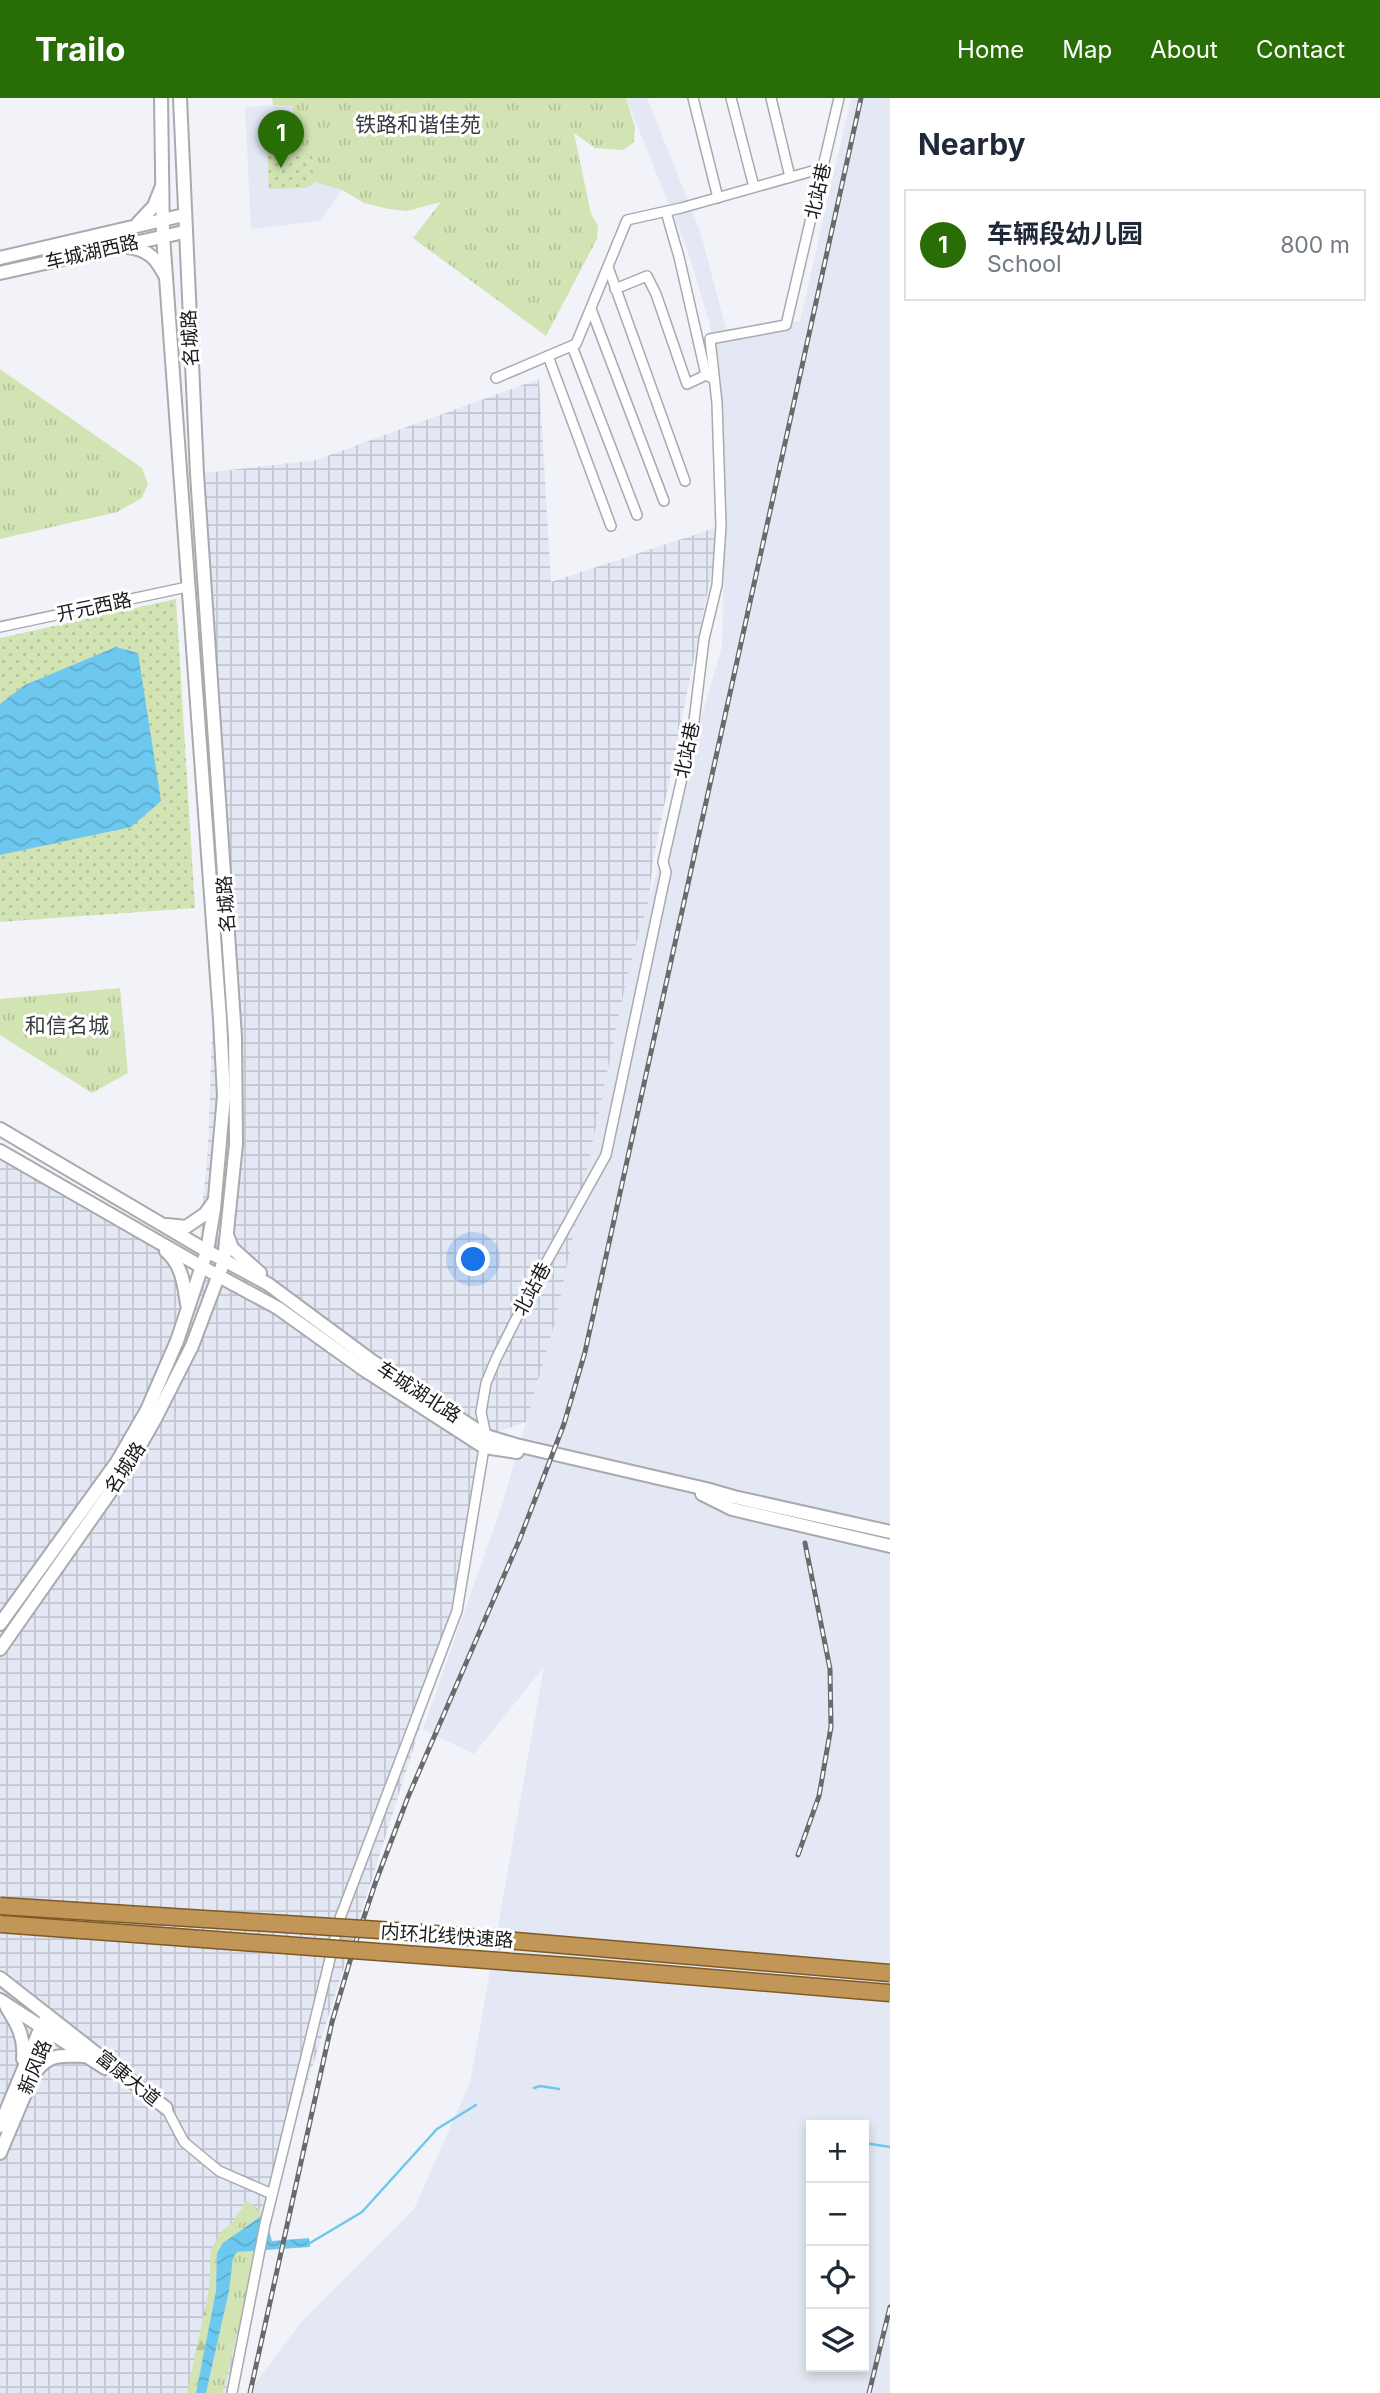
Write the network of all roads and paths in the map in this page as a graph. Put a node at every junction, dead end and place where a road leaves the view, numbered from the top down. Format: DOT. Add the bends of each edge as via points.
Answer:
graph roads {
  1 [pos="161,98"];
  2 [pos="180,98"];
  3 [pos="693,98"];
  4 [pos="732,98"];
  5 [pos="771,98"];
  6 [pos="839,98"];
  7 [pos="823,169"];
  8 [pos="790,177"];
  9 [pos="162,186"];
  10 [pos="754,187"];
  11 [pos="718,198"];
  12 [pos="666,212"];
  13 [pos="184,215"];
  14 [pos="163,219"];
  15 [pos="136,225"];
  16 [pos="184,232"];
  17 [pos="163,236"];
  18 [pos="121,246"];
  19 [pos="0,258"];
  20 [pos="608,267"];
  21 [pos="0,273"];
  22 [pos="166,277"];
  23 [pos="615,289"];
  24 [pos="590,309"];
  25 [pos="572,346"];
  26 [pos="548,356"];
  27 [pos="710,377"];
  28 [pos="496,378"];
  29 [pos="685,481"];
  30 [pos="664,501"];
  31 [pos="637,515"];
  32 [pos="611,526"];
  33 [pos="187,587"];
  34 [pos="0,627"];
  35 [pos="0,1129"];
  36 [pos="0,1151"];
  37 [pos="215,1200"];
  38 [pos="163,1225"];
  39 [pos="227,1234"];
  40 [pos="156,1241"];
  41 [pos="207,1251"];
  42 [pos="224,1261"];
  43 [pos="202,1267"];
  44 [pos="219,1277"];
  45 [pos="245,1291"];
  46 [pos="188,1310"];
  47 [pos="205,1311"];
  48 [pos="372,1361"];
  49 [pos="485,1441"];
  50 [pos="890,1532"];
  51 [pos="890,1546"];
  52 [pos="0,1624"];
  53 [pos="0,1649"];
  54 [pos="0,1906"];
  55 [pos="0,1924"];
  56 [pos="890,1973"];
  57 [pos="0,1978"];
  58 [pos="890,1993"];
  59 [pos="1,2001"];
  60 [pos="53,2018"];
  61 [pos="45,2030"];
  62 [pos="87,2056"];
  63 [pos="27,2074"];
  64 [pos="166,2108"];
  65 [pos="0,2126"];
  66 [pos="0,2154"];
  67 [pos="272,2194"];
  68 [pos="232,2393"];
  1 -- 9 [label="main road, 名城路"];
  2 -- 13 [label="main road, 名城路"];
  3 -- 11 [label="street"];
  4 -- 10 [label="street"];
  5 -- 8 [label="street"];
  6 -- 7 [label="street, 北站巷"];
  7 -- 8 [label="street"];
  7 -- 27 [label="street, 北站巷" via="786,325 710,339"];
  8 -- 10 [label="street"];
  9 -- 14 [label="main road, 名城路"];
  9 -- 15 [label="main road" via="154,206"];
  10 -- 11 [label="street"];
  11 -- 12 [label="street"];
  12 -- 20 [label="street" via="627,220"];
  12 -- 27 [label="street"];
  13 -- 14 [label="main road, 车城湖西路"];
  13 -- 16 [label="main road, 名城路"];
  14 -- 15 [label="main road, 车城湖西路"];
  14 -- 17 [label="main road, 名城路"];
  15 -- 19 [label="main road, 车城湖西路"];
  16 -- 17 [label="main road, 车城湖西路"];
  16 -- 39 [label="main road, 名城路" via="235,1037 236,1144"];
  17 -- 18 [label="main road, 车城湖西路"];
  17 -- 22 [label="main road, 名城路"];
  18 -- 21 [label="main road, 车城湖西路"];
  18 -- 22 [label="main road" via="143,249 156,258"];
  20 -- 23 [label="street"];
  20 -- 24 [label="street"];
  22 -- 33 [label="main road, 名城路"];
  23 -- 27 [label="street" via="647,276 687,384"];
  23 -- 29 [label="street"];
  24 -- 25 [label="street"];
  24 -- 30 [label="street"];
  25 -- 26 [label="street"];
  25 -- 31 [label="street"];
  26 -- 28 [label="street"];
  26 -- 32 [label="street"];
  27 -- 49 [label="street, 北站巷" via="721,526 717,584 704,639 693,729 663,862 666,872 606,1155 496,1359 481,1412"];
  33 -- 34 [label="street, 开元西路"];
  33 -- 37 [label="main road, 名城路" via="224,1096"];
  35 -- 38 [label="main road, 车城湖北路"];
  36 -- 40 [label="main road, 车城湖北路"];
  37 -- 38 [label="main road" via="186,1227"];
  37 -- 41 [label="main road, 名城路"];
  38 -- 41 [label="main road, 车城湖北路"];
  39 -- 42 [label="main road, 名城路"];
  39 -- 48 [label="main road" via="243,1260 369,1352"];
  40 -- 43 [label="main road, 车城湖北路"];
  40 -- 46 [label="main road" via="174,1258 184,1279"];
  41 -- 42 [label="main road, 车城湖北路"];
  41 -- 43 [label="main road, 名城路"];
  42 -- 44 [label="main road, 名城路"];
  42 -- 48 [label="main road, 车城湖北路" via="268,1284"];
  43 -- 44 [label="main road, 车城湖北路"];
  43 -- 46 [label="main road, 名城路"];
  44 -- 45 [label="main road, 车城湖北路"];
  44 -- 47 [label="main road, 名城路"];
  45 -- 47 [label="main road" via="215,1297"];
  45 -- 49 [label="main road, 车城湖北路" via="278,1308 366,1371"];
  46 -- 52 [label="main road, 名城路" via="147,1410 117,1462"];
  47 -- 53 [label="main road, 名城路" via="127,1468"];
  48 -- 49 [label="main road, 车城湖北路"];
  49 -- 50 [label="main road, 车城湖北路"];
  49 -- 51 [label="main road, 车城湖北路" via="705,1495 732,1509"];
  49 -- 67 [label="street, 北站巷" via="457,1611 340,1918"];
  54 -- 56 [label="highway, 内环北线快速路, bridge" via="411,1932"];
  55 -- 58 [label="highway, 内环北线快速路, bridge"];
  57 -- 60 [label="main road, 富康大道"];
  59 -- 61 [label="main road, 富康大道"];
  59 -- 63 [label="main road" via="19,2026"];
  60 -- 61 [label="main road, 新风路"];
  60 -- 64 [label="main road, 富康大道"];
  61 -- 62 [label="main road, 富康大道"];
  61 -- 63 [label="main road, 新风路"];
  62 -- 63 [label="main road" via="55,2056"];
  62 -- 64 [label="main road, 富康大道"];
  63 -- 65 [label="main road, 新风路"];
  63 -- 66 [label="main road, 新风路"];
  64 -- 67 [label="street" via="184,2142 219,2171"];
  67 -- 68 [label="street, 北站巷"];
}
